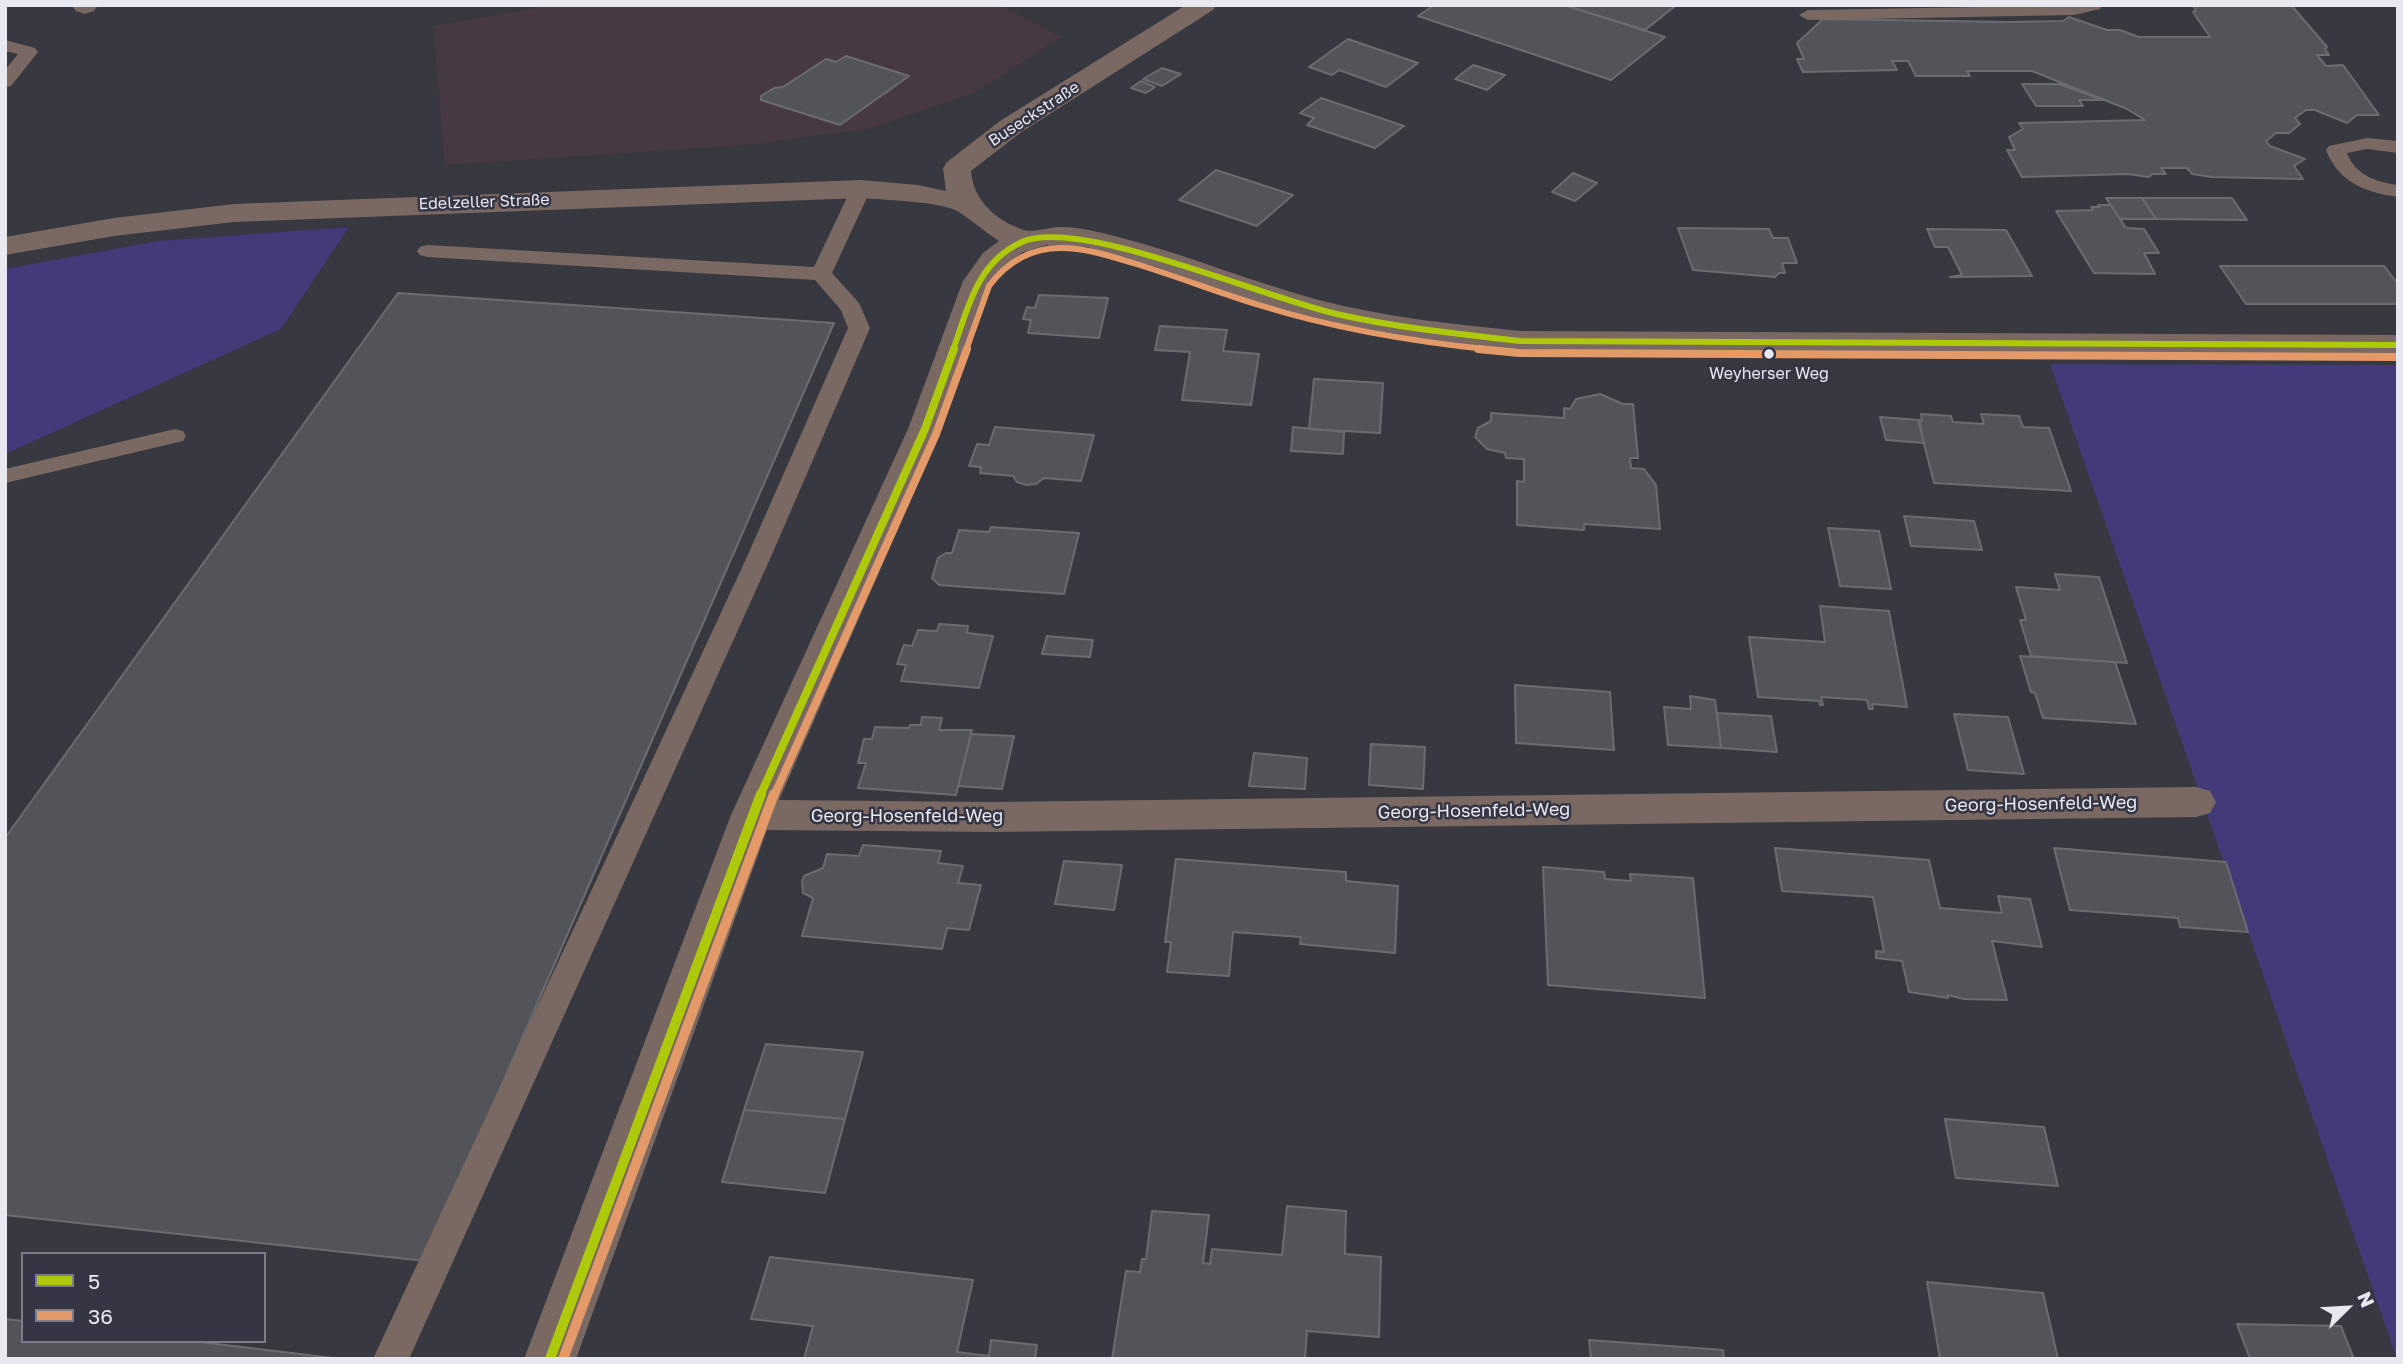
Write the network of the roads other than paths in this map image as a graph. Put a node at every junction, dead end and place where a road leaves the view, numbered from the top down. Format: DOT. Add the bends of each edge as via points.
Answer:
graph roads {
  1 [pos="1204,5"];
  2 [pos="2094,5"];
  3 [pos="1808,15"];
  4 [pos="5,45"];
  5 [pos="5,82"];
  6 [pos="2398,147"];
  7 [pos="861,188"];
  8 [pos="2398,191"];
  9 [pos="964,204"];
  10 [pos="1022,242"];
  11 [pos="5,246"];
  12 [pos="427,251"];
  13 [pos="821,274"];
  14 [pos="2398,345"];
  15 [pos="175,436"];
  16 [pos="5,475"];
  17 [pos="2196,802"];
  18 [pos="752,815"];
  19 [pos="391,1359"];
  20 [pos="550,1359"];
  1 -- 9 [label="street, Buseckstraße" via="1010,127 957,168 956,187"];
  2 -- 3 [label="lane" via="2074,10"];
  4 -- 5 [label="lane" via="29,52"];
  6 -- 8 [label="lane" via="2350,144 2336,150 2351,177 2375,188"];
  7 -- 9 [label="street, Edelzeller Straße"];
  7 -- 11 [label="street, Edelzeller Straße" via="234,214 114,227"];
  7 -- 13 [label="lane"];
  9 -- 10 [label="street"];
  10 -- 14 [label="street" via="1062,236 1106,243 1332,314 1520,341"];
  10 -- 18 [label="street" via="990,260 978,281 925,429"];
  12 -- 13 [label="lane"];
  13 -- 19 [label="lane" via="851,308 859,328 758,559"];
  15 -- 16 [label="lane"];
  17 -- 18 [label="street, Georg-Hosenfeld-Weg" via="993,817"];
  18 -- 20 [label="street"];
}
